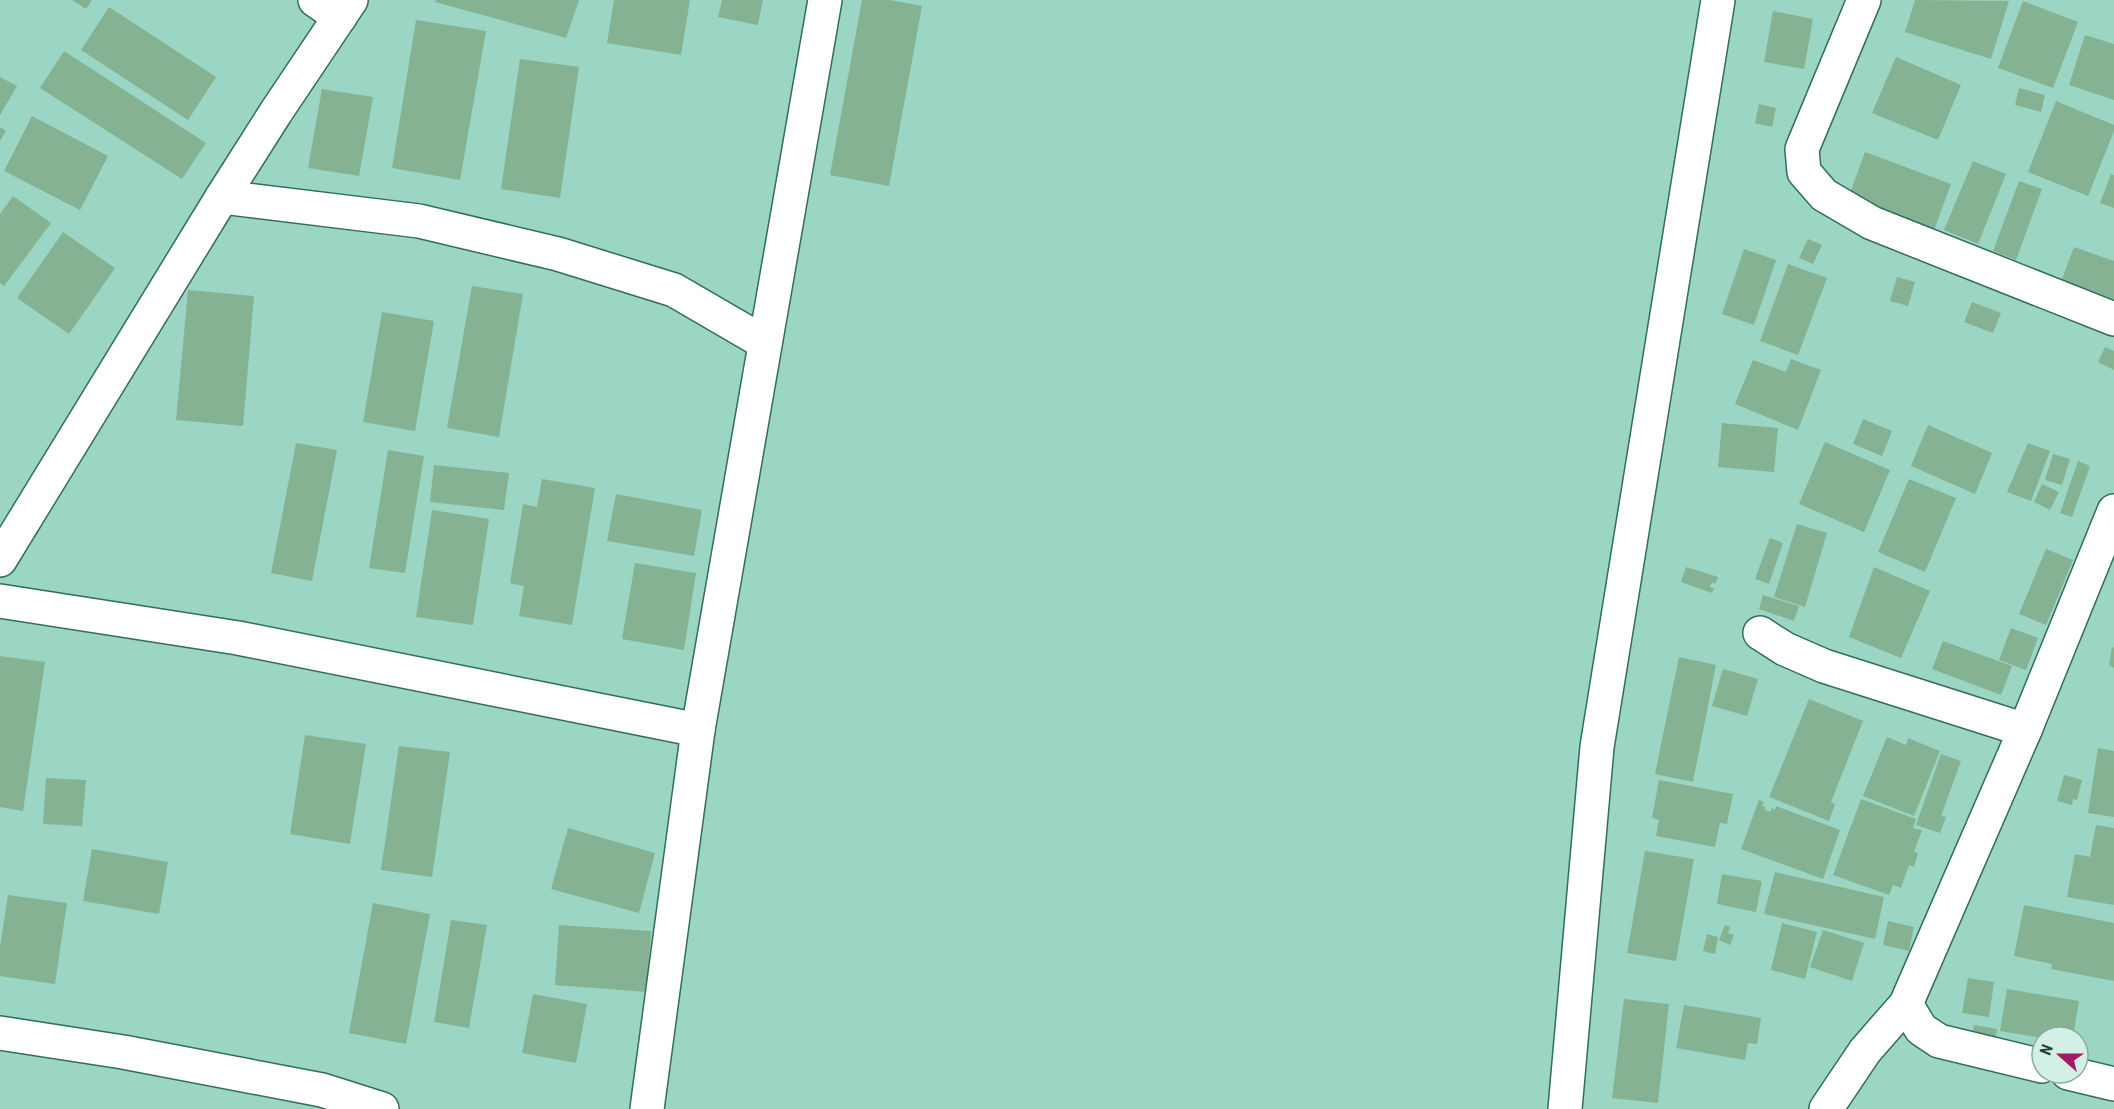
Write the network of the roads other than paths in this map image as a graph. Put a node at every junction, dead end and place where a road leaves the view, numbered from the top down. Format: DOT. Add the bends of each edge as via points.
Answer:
graph roads {
  1 [pos="825,0"];
  2 [pos="1718,0"];
  3 [pos="1864,0"];
  4 [pos="336,6"];
  5 [pos="222,197"];
  6 [pos="2114,319"];
  7 [pos="765,343"];
  8 [pos="2114,511"];
  9 [pos="0,560"];
  10 [pos="0,601"];
  11 [pos="1760,633"];
  12 [pos="698,730"];
  13 [pos="2025,730"];
  14 [pos="1906,1004"];
  15 [pos="0,1033"];
  16 [pos="2030,1063"];
  17 [pos="2090,1078"];
  18 [pos="2114,1084"];
  19 [pos="382,1109"];
  20 [pos="647,1109"];
  21 [pos="1565,1109"];
  22 [pos="1826,1109"];
  1 -- 7 [label="street"];
  2 -- 21 [label="street" via="1597,747"];
  3 -- 6 [label="street" via="1802,149 1804,172 1824,195 1872,223"];
  4 -- 5 [label="street"];
  5 -- 7 [label="street" via="419,221 558,254 674,290"];
  5 -- 9 [label="street"];
  7 -- 12 [label="street"];
  8 -- 13 [label="street"];
  10 -- 12 [label="street" via="238,638"];
  11 -- 13 [label="street" via="1824,666"];
  12 -- 20 [label="street"];
  13 -- 14 [label="street"];
  14 -- 16 [label="street" via="1921,1029 1939,1041"];
  14 -- 22 [label="street" via="1865,1052"];
  15 -- 19 [label="street" via="322,1090"];
  17 -- 18 [label="street"];
}
